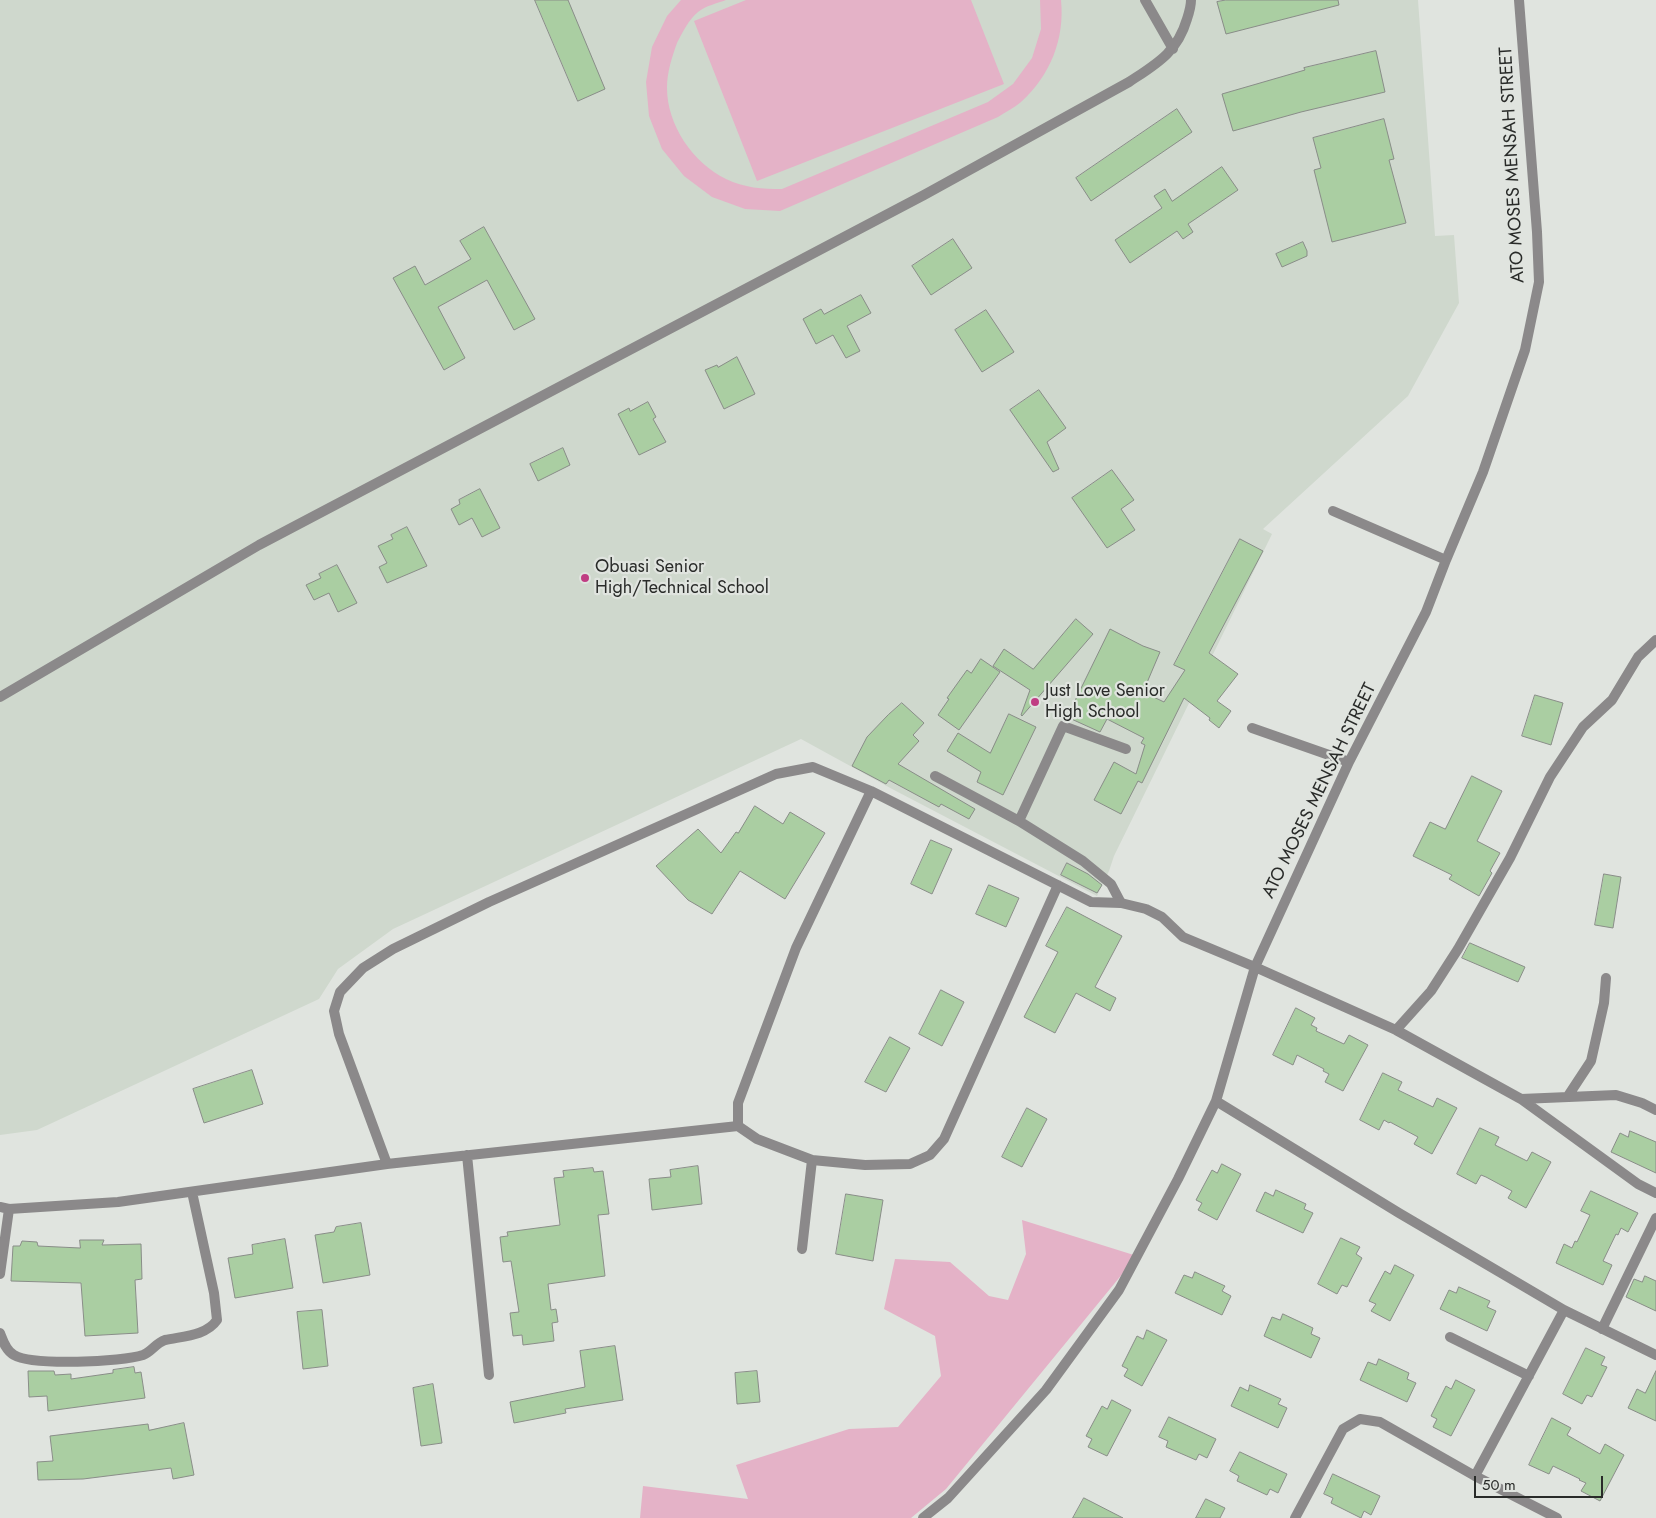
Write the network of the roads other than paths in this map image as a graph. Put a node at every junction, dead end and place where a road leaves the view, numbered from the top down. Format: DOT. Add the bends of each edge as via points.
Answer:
graph roads {
  1 [pos="1145,0"];
  2 [pos="1192,0"];
  3 [pos="1519,0"];
  4 [pos="1174,49"];
  5 [pos="1333,511"];
  6 [pos="1446,560"];
  7 [pos="1656,640"];
  8 [pos="0,697"];
  9 [pos="1252,728"];
  10 [pos="1126,749"];
  11 [pos="1349,762"];
  12 [pos="935,776"];
  13 [pos="871,791"];
  14 [pos="1019,821"];
  15 [pos="1058,885"];
  16 [pos="1121,903"];
  17 [pos="1255,967"];
  18 [pos="1606,978"];
  19 [pos="1396,1030"];
  20 [pos="1568,1096"];
  21 [pos="1521,1100"];
  22 [pos="1216,1101"];
  23 [pos="1656,1110"];
  24 [pos="738,1126"];
  25 [pos="467,1155"];
  26 [pos="812,1160"];
  27 [pos="387,1164"];
  28 [pos="192,1192"];
  29 [pos="1656,1192"];
  30 [pos="5,1208"];
  31 [pos="1656,1218"];
  32 [pos="802,1249"];
  33 [pos="0,1274"];
  34 [pos="1564,1310"];
  35 [pos="1602,1329"];
  36 [pos="0,1333"];
  37 [pos="1450,1337"];
  38 [pos="1656,1355"];
  39 [pos="490,1375"];
  40 [pos="1528,1376"];
  41 [pos="1475,1476"];
  42 [pos="923,1518"];
  43 [pos="1295,1518"];
  44 [pos="1557,1518"];
  1 -- 4 [label="street"];
  2 -- 4 [label="street"];
  3 -- 6 [label="street, ATO MOSES MENSAH STREET" via="1539,282 1525,350 1483,472"];
  4 -- 8 [label="street" via="1129,82 924,195 259,545"];
  5 -- 6 [label="street"];
  6 -- 11 [label="street, ATO MOSES MENSAH STREET" via="1426,612"];
  7 -- 19 [label="street" via="1638,657 1612,700 1583,727 1550,777 1510,858 1458,949 1431,991"];
  9 -- 11 [label="street"];
  10 -- 14 [label="street" via="1063,726"];
  11 -- 17 [label="street, ATO MOSES MENSAH STREET"];
  12 -- 14 [label="street"];
  13 -- 15 [label="street"];
  13 -- 24 [label="street" via="796,948 738,1103"];
  13 -- 27 [label="street" via="813,767 776,774 489,902 393,949 363,968 340,992 334,1011 339,1034"];
  14 -- 16 [label="street" via="1083,861 1111,884"];
  15 -- 16 [label="street" via="1091,902"];
  15 -- 26 [label="street" via="944,1139 930,1156 910,1164 865,1165"];
  16 -- 17 [label="street" via="1146,909 1183,936"];
  17 -- 19 [label="street"];
  17 -- 22 [label="street, ATO MOSES MENSAH STREET"];
  18 -- 20 [label="street" via="1591,1061"];
  19 -- 21 [label="street"];
  20 -- 21 [label="street"];
  20 -- 23 [label="street" via="1616,1095"];
  21 -- 29 [label="street" via="1638,1184"];
  22 -- 34 [label="street" via="1399,1214"];
  22 -- 42 [label="street, ATO MOSES MENSAH STREET" via="1119,1290 1046,1390 948,1498"];
  24 -- 25 [label="street"];
  24 -- 26 [label="street" via="757,1139"];
  25 -- 27 [label="street"];
  25 -- 39 [label="street"];
  26 -- 32 [label="street"];
  27 -- 28 [label="street"];
  28 -- 30 [label="street" via="118,1202"];
  28 -- 36 [label="street" via="214,1293 217,1320 212,1328 163,1341 145,1354 129,1358 42,1362 11,1354"];
  30 -- 33 [label="street"];
  31 -- 35 [label="street"];
  34 -- 35 [label="street"];
  34 -- 40 [label="street"];
  35 -- 38 [label="street"];
  37 -- 40 [label="street"];
  40 -- 41 [label="street"];
  41 -- 43 [label="street" via="1380,1422 1360,1419 1342,1429"];
  41 -- 44 [label="street"];
}
